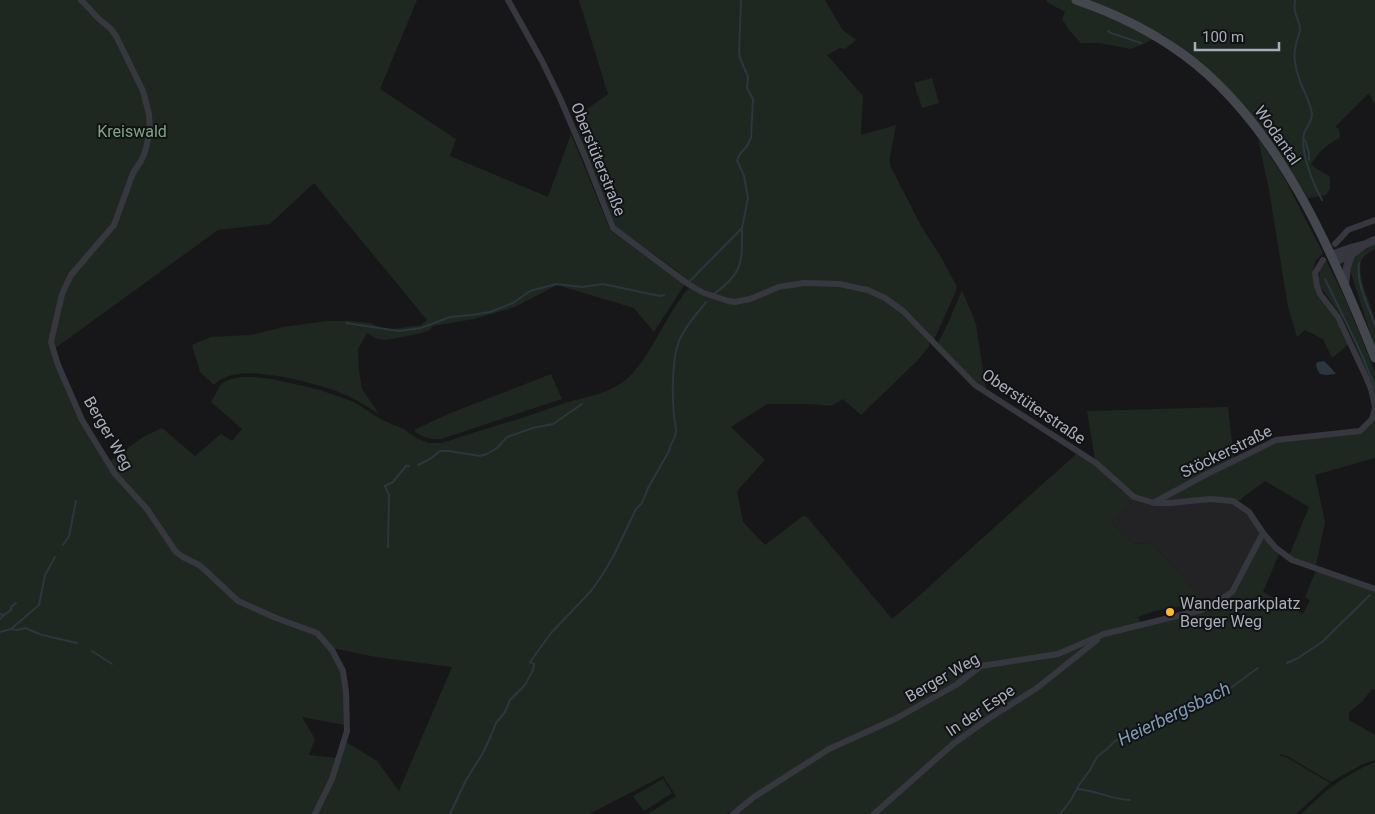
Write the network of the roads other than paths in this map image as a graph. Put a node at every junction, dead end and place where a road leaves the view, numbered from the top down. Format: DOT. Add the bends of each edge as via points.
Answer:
graph roads {
  1 [pos="81,0"];
  2 [pos="508,0"];
  3 [pos="1076,0"];
  4 [pos="1375,220"];
  5 [pos="1375,240"];
  6 [pos="1335,244"];
  7 [pos="1364,245"];
  8 [pos="1352,255"];
  9 [pos="1329,259"];
  10 [pos="1345,287"];
  11 [pos="1375,358"];
  12 [pos="1154,503"];
  13 [pos="1263,533"];
  14 [pos="1375,589"];
  15 [pos="1104,634"];
  16 [pos="315,814"];
  17 [pos="733,814"];
  18 [pos="874,814"];
  1 -- 16 [label="street, Berger Weg" via="116,36 143,91 150,131 145,152 133,173 114,225 71,275 62,294 51,342 82,420 115,474 147,509 176,552 199,565 238,601 317,633 332,650 343,671 347,731 332,779"];
  2 -- 12 [label="street, Oberstüterstraße" via="560,98 612,228 688,284 728,301 750,299 778,287 804,283 839,284 868,290 885,298 904,311 975,385 1096,463 1134,497"];
  3 -- 9 [label="main road, Wodantal" via="1121,18 1167,43 1228,94 1277,157 1298,192"];
  4 -- 6 [label="street" via="1348,230"];
  5 -- 7 [label="street"];
  7 -- 8 [label="street"];
  7 -- 9 [label="street"];
  8 -- 9 [label="street"];
  8 -- 10 [label="street"];
  9 -- 10 [label="main road, Wodantal"];
  9 -- 12 [label="street, Stöckerstraße" via="1317,268 1317,286 1338,317 1371,389 1374,402 1372,419 1360,431 1276,440"];
  10 -- 11 [label="main road, Wodantal"];
  12 -- 13 [label="street, Oberstüterstraße" via="1210,499 1233,501 1249,512"];
  13 -- 14 [label="street, Oberstüterstraße" via="1292,560"];
  13 -- 15 [label="street, Berger Weg" via="1232,592 1217,602 1201,610"];
  15 -- 17 [label="street, Berger Weg" via="1058,654 981,666 895,719 830,749"];
  15 -- 18 [label="street, In der Espe" via="1037,688 954,744"];
}
